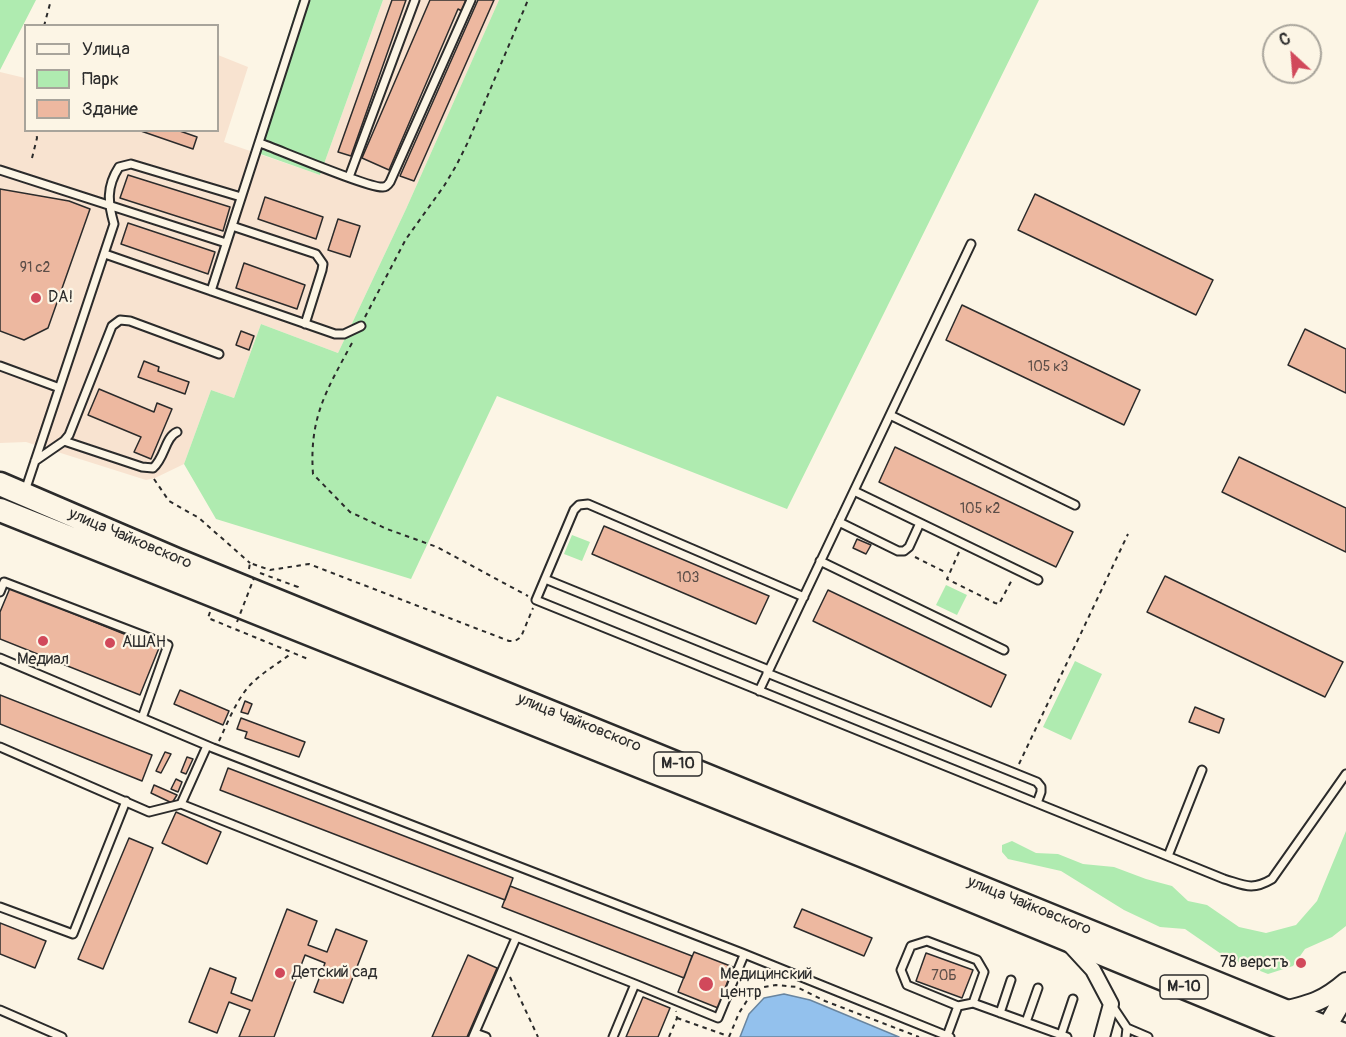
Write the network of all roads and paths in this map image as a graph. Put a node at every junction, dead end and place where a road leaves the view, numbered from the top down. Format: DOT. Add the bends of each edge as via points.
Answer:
graph roads {
  1 [pos="51,0"];
  2 [pos="305,0"];
  3 [pos="415,0"];
  4 [pos="471,0"];
  5 [pos="528,0"];
  6 [pos="45,24"];
  7 [pos="36,132"];
  8 [pos="260,143"];
  9 [pos="32,158"];
  10 [pos="0,170"];
  11 [pos="349,177"];
  12 [pos="241,197"];
  13 [pos="109,205"];
  14 [pos="232,226"];
  15 [pos="226,243"];
  16 [pos="971,244"];
  17 [pos="105,254"];
  18 [pos="211,291"];
  19 [pos="305,324"];
  20 [pos="361,326"];
  21 [pos="219,354"];
  22 [pos="0,366"];
  23 [pos="57,387"];
  24 [pos="890,415"];
  25 [pos="177,432"];
  26 [pos="64,441"];
  27 [pos="35,461"];
  28 [pos="144,467"];
  29 [pos="0,484"];
  30 [pos="854,491"];
  31 [pos="25,494"];
  32 [pos="1075,505"];
  33 [pos="0,510"];
  34 [pos="839,522"];
  35 [pos="920,523"];
  36 [pos="1128,534"];
  37 [pos="963,544"];
  38 [pos="904,551"];
  39 [pos="820,561"];
  40 [pos="250,563"];
  41 [pos="248,568"];
  42 [pos="1017,570"];
  43 [pos="948,573"];
  44 [pos="254,578"];
  45 [pos="545,579"];
  46 [pos="1038,580"];
  47 [pos="0,592"];
  48 [pos="804,597"];
  49 [pos="536,600"];
  50 [pos="210,612"];
  51 [pos="228,618"];
  52 [pos="1004,650"];
  53 [pos="292,652"];
  54 [pos="0,658"];
  55 [pos="308,659"];
  56 [pos="768,672"];
  57 [pos="759,691"];
  58 [pos="142,718"];
  59 [pos="207,746"];
  60 [pos="0,747"];
  61 [pos="216,749"];
  62 [pos="1202,770"];
  63 [pos="1014,773"];
  64 [pos="1346,774"];
  65 [pos="126,801"];
  66 [pos="1037,803"];
  67 [pos="181,804"];
  68 [pos="1168,856"];
  69 [pos="0,907"];
  70 [pos="1062,937"];
  71 [pos="516,938"];
  72 [pos="744,955"];
  73 [pos="505,966"];
  74 [pos="1011,980"];
  75 [pos="1346,982"];
  76 [pos="635,984"];
  77 [pos="1038,988"];
  78 [pos="1346,994"];
  79 [pos="1073,999"];
  80 [pos="675,1002"];
  81 [pos="973,1003"];
  82 [pos="1111,1004"];
  83 [pos="958,1006"];
  84 [pos="0,1010"];
  85 [pos="1284,1011"];
  86 [pos="1000,1013"];
  87 [pos="677,1018"];
  88 [pos="1026,1022"];
  89 [pos="1127,1028"];
  90 [pos="1331,1034"];
  91 [pos="474,1035"];
  92 [pos="948,1036"];
  93 [pos="1064,1036"];
  94 [pos="62,1037"];
  95 [pos="486,1037"];
  96 [pos="537,1037"];
  97 [pos="613,1037"];
  98 [pos="669,1037"];
  99 [pos="729,1037"];
  100 [pos="919,1037"];
  101 [pos="1102,1037"];
  102 [pos="1125,1037"];
  103 [pos="1147,1037"];
  104 [pos="1305,1037"];
  1 -- 6 [label="path"];
  2 -- 8 [label="lane"];
  3 -- 11 [label="lane"];
  4 -- 11 [label="lane" via="390,182 382,188"];
  5 -- 20 [label="path" via="468,142 444,186 406,239"];
  7 -- 9 [label="path"];
  8 -- 11 [label="lane"];
  8 -- 12 [label="lane"];
  10 -- 13 [label="lane"];
  12 -- 13 [label="lane" via="131,164 119,167 115,173"];
  12 -- 14 [label="lane"];
  13 -- 15 [label="lane"];
  13 -- 17 [label="lane" via="114,224"];
  14 -- 15 [label="lane"];
  14 -- 19 [label="lane" via="316,254 320,259 322,270"];
  15 -- 18 [label="lane"];
  16 -- 24 [label="lane"];
  17 -- 18 [label="lane"];
  17 -- 27 [label="lane"];
  18 -- 19 [label="lane"];
  19 -- 20 [label="lane" via="335,334"];
  20 -- 49 [label="path" via="326,390 313,428 313,474 350,512 437,547"];
  21 -- 26 [label="lane" via="120,320 112,326"];
  22 -- 23 [label="lane"];
  24 -- 30 [label="lane"];
  24 -- 32 [label="lane"];
  25 -- 28 [label="lane" via="157,464"];
  26 -- 27 [label="lane"];
  26 -- 28 [label="lane"];
  27 -- 31 [label="lane"];
  28 -- 40 [label="path" via="170,501 200,518"];
  29 -- 31 [label="highway, улица Чайковского / М-10"];
  30 -- 34 [label="lane"];
  30 -- 35 [label="lane"];
  31 -- 85 [label="highway, улица Чайковского / М-10" via="177,560"];
  33 -- 70 [label="highway, улица Чайковского / М-10"];
  34 -- 38 [label="lane"];
  34 -- 39 [label="lane"];
  35 -- 37 [label="lane"];
  35 -- 38 [label="lane"];
  36 -- 63 [label="path"];
  37 -- 42 [label="lane"];
  37 -- 43 [label="path"];
  38 -- 43 [label="path"];
  39 -- 48 [label="lane"];
  39 -- 52 [label="lane"];
  40 -- 41 [label="path"];
  40 -- 49 [label="path" via="270,570 309,564 509,641 521,637"];
  42 -- 43 [label="path" via="999,604 949,581"];
  42 -- 46 [label="lane"];
  44 -- 51 [label="path, bridge" via="237,622"];
  45 -- 48 [label="lane" via="574,510 588,504"];
  45 -- 49 [label="lane"];
  45 -- 56 [label="lane"];
  47 -- 58 [label="lane" via="4,582 168,645"];
  48 -- 56 [label="lane"];
  49 -- 57 [label="lane"];
  50 -- 53 [label="path" via="208,618"];
  53 -- 55 [label="path"];
  53 -- 61 [label="path" via="244,693"];
  54 -- 58 [label="lane"];
  56 -- 57 [label="lane"];
  56 -- 63 [label="lane"];
  57 -- 66 [label="lane"];
  58 -- 59 [label="lane"];
  59 -- 61 [label="lane"];
  59 -- 67 [label="lane"];
  60 -- 65 [label="lane"];
  61 -- 72 [label="lane"];
  62 -- 68 [label="lane"];
  63 -- 66 [label="lane" via="1041,787"];
  64 -- 68 [label="lane" via="1272,879 1262,885 1242,885"];
  65 -- 67 [label="lane" via="149,812"];
  65 -- 69 [label="lane" via="73,934"];
  66 -- 68 [label="lane"];
  67 -- 71 [label="lane"];
  70 -- 82 [label="street" via="1093,970"];
  70 -- 104 [label="highway, улица Чайковского / М-10"];
  71 -- 73 [label="lane"];
  71 -- 76 [label="lane"];
  72 -- 80 [label="lane" via="718,1018"];
  72 -- 92 [label="lane"];
  73 -- 91 [label="lane"];
  73 -- 96 [label="path"];
  74 -- 86 [label="lane"];
  75 -- 85 [label="street" via="1319,1002"];
  76 -- 80 [label="lane"];
  76 -- 97 [label="lane"];
  77 -- 88 [label="lane"];
  78 -- 90 [label="street"];
  79 -- 93 [label="lane"];
  80 -- 87 [label="path"];
  81 -- 83 [label="lane"];
  81 -- 83 [label="lane" via="984,972 977,960 927,941 911,946 901,970 907,985"];
  81 -- 86 [label="lane"];
  82 -- 89 [label="lane"];
  82 -- 101 [label="street"];
  83 -- 92 [label="lane"];
  84 -- 94 [label="lane"];
  85 -- 90 [label="highway, улица Чайковского / М-10"];
  86 -- 88 [label="lane"];
  87 -- 98 [label="path"];
  87 -- 99 [label="path"];
  88 -- 93 [label="lane"];
  89 -- 102 [label="lane"];
  89 -- 103 [label="lane"];
  91 -- 95 [label="lane"];
  99 -- 100 [label="path" via="750,996 776,985 797,987"];
}
